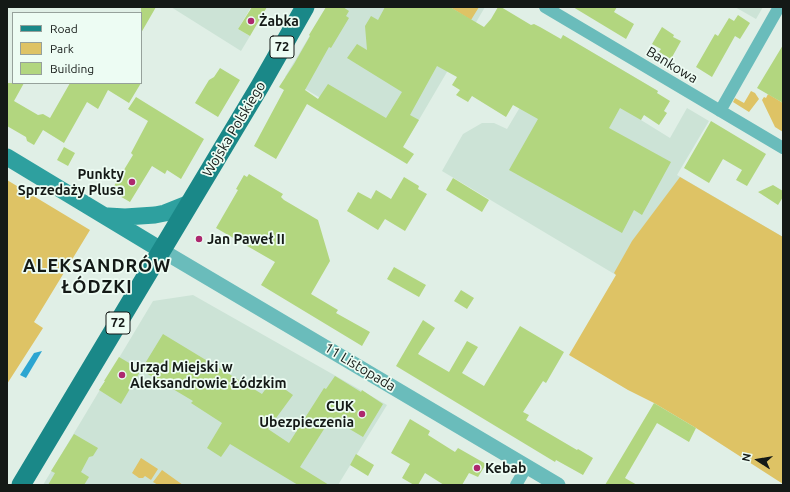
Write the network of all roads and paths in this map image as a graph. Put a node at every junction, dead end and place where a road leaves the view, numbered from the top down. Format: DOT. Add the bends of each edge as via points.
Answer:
graph roads {
  1 [pos="305,7"];
  2 [pos="546,7"];
  3 [pos="779,7"];
  4 [pos="720,111"];
  5 [pos="783,148"];
  6 [pos="7,157"];
  7 [pos="190,203"];
  8 [pos="104,215"];
  9 [pos="161,250"];
  10 [pos="527,466"];
  11 [pos="21,485"];
  12 [pos="516,485"];
  13 [pos="558,485"];
  1 -- 7 [label="main road, Wojska Polskiego / 72"];
  2 -- 4 [label="street, Bankowa"];
  3 -- 4 [label="street"];
  4 -- 5 [label="street, Bankowa"];
  6 -- 8 [label="main road"];
  7 -- 8 [label="main road" via="156,215"];
  7 -- 9 [label="main road, Wojska Polskiego / 72"];
  8 -- 9 [label="main road"];
  9 -- 10 [label="street, 11 Listopada"];
  9 -- 11 [label="main road, 72"];
  10 -- 12 [label="street"];
  10 -- 13 [label="street, 11 Listopada"];
}
